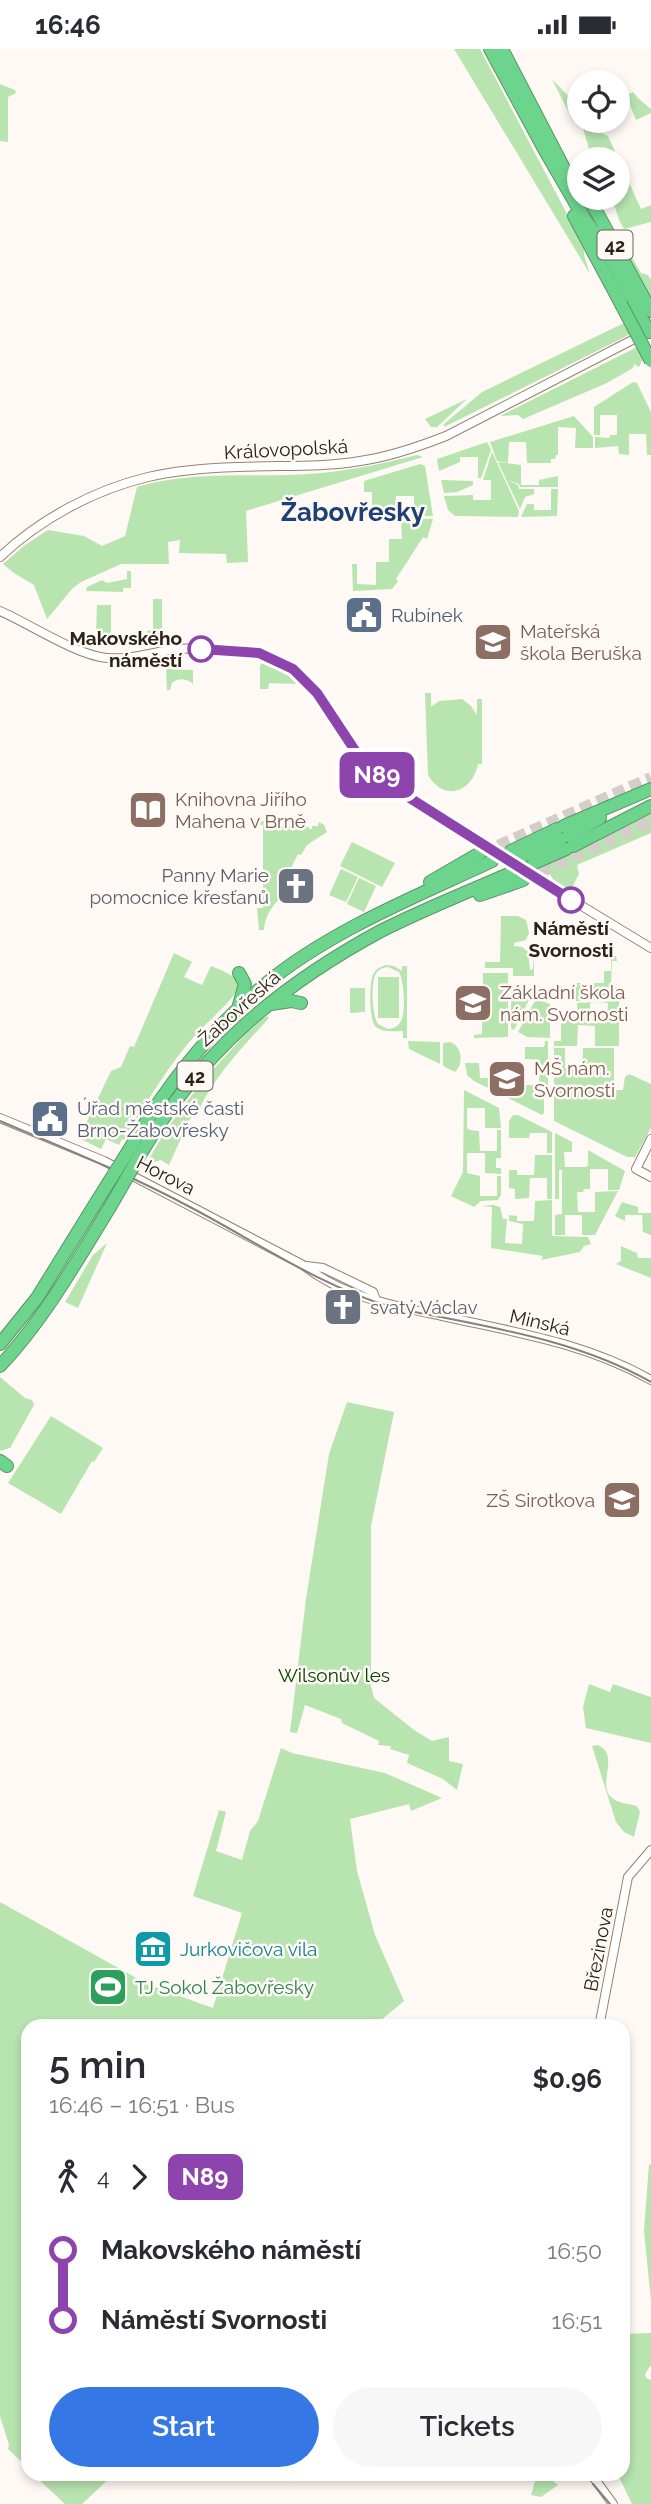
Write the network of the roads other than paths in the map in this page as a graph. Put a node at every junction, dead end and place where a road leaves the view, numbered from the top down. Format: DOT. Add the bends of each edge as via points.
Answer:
graph roads {
  1 [pos="490,49"];
  2 [pos="502,49"];
  3 [pos="548,145"];
  4 [pos="567,166"];
  5 [pos="567,176"];
  6 [pos="586,210"];
  7 [pos="596,210"];
  8 [pos="599,239"];
  9 [pos="651,311"];
  10 [pos="650,331"];
  11 [pos="651,361"];
  12 [pos="0,557"];
  13 [pos="0,611"];
  14 [pos="645,792"];
  15 [pos="649,807"];
  16 [pos="565,838"];
  17 [pos="482,849"];
  18 [pos="492,861"];
  19 [pos="534,863"];
  20 [pos="514,867"];
  21 [pos="377,916"];
  22 [pos="651,947"];
  23 [pos="239,974"];
  24 [pos="300,1003"];
  25 [pos="264,1006"];
  26 [pos="238,1009"];
  27 [pos="0,1118"];
  28 [pos="651,1139"];
  29 [pos="135,1153"];
  30 [pos="651,1177"];
  31 [pos="303,1265"];
  32 [pos="376,1300"];
  33 [pos="0,1344"];
  34 [pos="1,1365"];
  35 [pos="651,1380"];
  36 [pos="651,1850"];
  37 [pos="601,2019"];
  38 [pos="596,2481"];
  39 [pos="613,2504"];
  1 -- 3 [label="highway"];
  2 -- 3 [label="highway"];
  3 -- 4 [label="highway"];
  3 -- 5 [label="highway"];
  3 -- 8 [label="highway" via="583,218"];
  3 -- 11 [label="highway, 42, bridge" via="560,188"];
  6 -- 8 [label="highway"];
  7 -- 9 [label="highway, 42"];
  8 -- 10 [label="highway"];
  10 -- 12 [label="street, Královopolská" via="428,443 346,463 146,477 67,509"];
  13 -- 17 [label="street" via="91,654 110,658 203,649 248,652 281,662 310,685 378,776"];
  14 -- 16 [label="highway, 42"];
  15 -- 16 [label="highway, 42"];
  16 -- 19 [label="highway, 42"];
  16 -- 20 [label="highway, 42"];
  17 -- 20 [label="street, bridge"];
  17 -- 21 [label="highway, 42"];
  18 -- 21 [label="highway, Žabovřeská / 42"];
  20 -- 22 [label="street, bridge"];
  20 -- 25 [label="highway, Žabovřeská / 42" via="382,931"];
  21 -- 26 [label="highway, Žabovřeská / 42" via="284,971"];
  23 -- 26 [label="highway" via="245,989"];
  24 -- 25 [label="highway"];
  25 -- 29 [label="highway, Žabovřeská / 42" via="187,1085"];
  26 -- 29 [label="highway, Žabovřeská / 42" via="204,1041 163,1093"];
  27 -- 31 [label="street, Horova" via="104,1161"];
  28 -- 30 [label="street" via="636,1169"];
  29 -- 33 [label="highway, Žabovřeská / 42, bridge" via="97,1201 37,1298"];
  29 -- 34 [label="highway, Žabovřeská / 42, bridge" via="110,1207 57,1295"];
  31 -- 32 [label="street, Horova"];
  31 -- 32 [label="street" via="323,1268 373,1292"];
  32 -- 35 [label="street, Minská" via="569,1344"];
  36 -- 37 [label="street, Březinova" via="628,1877"];
  38 -- 39 [label="street"];
}
